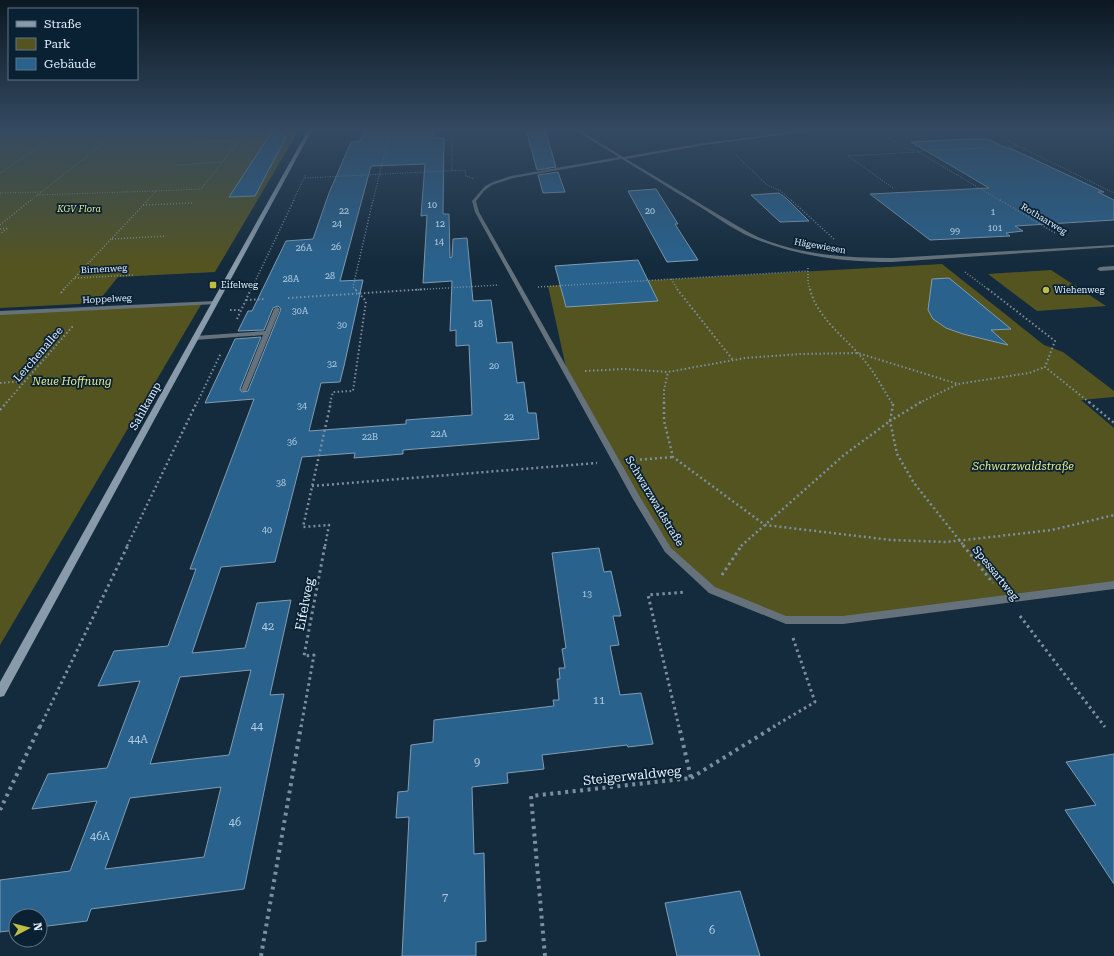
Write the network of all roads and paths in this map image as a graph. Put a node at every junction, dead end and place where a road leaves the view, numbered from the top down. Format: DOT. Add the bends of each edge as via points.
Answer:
graph roads {
  1 [pos="380,174"];
  2 [pos="64,175"];
  3 [pos="212,175"];
  4 [pos="285,175"];
  5 [pos="306,175"];
  6 [pos="368,175"];
  7 [pos="466,175"];
  8 [pos="526,175"];
  9 [pos="651,175"];
  10 [pos="756,175"];
  11 [pos="874,175"];
  12 [pos="956,175"];
  13 [pos="1077,175"];
  14 [pos="305,178"];
  15 [pos="490,184"];
  16 [pos="893,188"];
  17 [pos="156,190"];
  18 [pos="42,192"];
  19 [pos="0,193"];
  20 [pos="1114,193"];
  21 [pos="37,195"];
  22 [pos="192,203"];
  23 [pos="142,205"];
  24 [pos="0,225"];
  25 [pos="0,229"];
  26 [pos="0,234"];
  27 [pos="166,236"];
  28 [pos="112,239"];
  29 [pos="1114,246"];
  30 [pos="1080,248"];
  31 [pos="811,254"];
  32 [pos="947,257"];
  33 [pos="856,260"];
  34 [pos="1114,268"];
  35 [pos="1100,269"];
  36 [pos="808,271"];
  37 [pos="134,275"];
  38 [pos="75,278"];
  39 [pos="671,279"];
  40 [pos="519,286"];
  41 [pos="361,294"];
  42 [pos="270,298"];
  43 [pos="285,298"];
  44 [pos="246,300"];
  45 [pos="215,302"];
  46 [pos="88,309"];
  47 [pos="277,309"];
  48 [pos="44,311"];
  49 [pos="0,313"];
  50 [pos="267,333"];
  51 [pos="229,336"];
  52 [pos="195,338"];
  53 [pos="858,353"];
  54 [pos="733,360"];
  55 [pos="1045,367"];
  56 [pos="567,372"];
  57 [pos="668,372"];
  58 [pos="24,381"];
  59 [pos="0,382"];
  60 [pos="958,384"];
  61 [pos="244,390"];
  62 [pos="0,410"];
  63 [pos="890,421"];
  64 [pos="1114,423"];
  65 [pos="673,457"];
  66 [pos="628,461"];
  67 [pos="600,463"];
  68 [pos="312,486"];
  69 [pos="1114,515"];
  70 [pos="765,525"];
  71 [pos="959,541"];
  72 [pos="1114,585"];
  73 [pos="712,590"];
  74 [pos="1006,599"];
  75 [pos="786,620"];
  76 [pos="0,692"];
  77 [pos="1105,727"];
  78 [pos="691,778"];
  79 [pos="0,810"];
  80 [pos="261,956"];
  81 [pos="545,956"];
  1 -- 41 [label="path, Eifelweg" via="354,287"];
  2 -- 18 [label="path"];
  3 -- 17 [label="path" via="201,189"];
  4 -- 45 [label="street, Sahlkamp"];
  5 -- 14 [label="path"];
  6 -- 14 [label="path"];
  7 -- 15 [label="path"];
  8 -- 15 [label="street"];
  9 -- 31 [label="street, Hägewiesen" via="759,239"];
  10 -- 33 [label="path" via="767,185 781,191"];
  11 -- 16 [label="path, Rothaarweg"];
  12 -- 30 [label="path, Rothaarweg"];
  13 -- 20 [label="path"];
  14 -- 44 [label="path"];
  15 -- 40 [label="street, Schwarzwaldstraße" via="474,201 477,212"];
  17 -- 21 [label="path"];
  17 -- 23 [label="path, Birnenweg"];
  18 -- 19 [label="path"];
  18 -- 21 [label="path"];
  21 -- 24 [label="path"];
  22 -- 23 [label="path"];
  23 -- 28 [label="path, Birnenweg"];
  25 -- 26 [label="path" via="8,228"];
  27 -- 28 [label="path"];
  28 -- 38 [label="path, Birnenweg"];
  29 -- 30 [label="street, Hägewiesen"];
  30 -- 32 [label="street, Hägewiesen"];
  31 -- 33 [label="street, Hägewiesen"];
  31 -- 36 [label="path, Spessartweg"];
  32 -- 33 [label="street, Hägewiesen"];
  32 -- 55 [label="path" via="1055,342"];
  34 -- 35 [label="street"];
  36 -- 39 [label="path"];
  36 -- 53 [label="path, Spessartweg" via="808,289 817,306"];
  37 -- 38 [label="path, Birnenweg"];
  38 -- 48 [label="path, Birnenweg"];
  39 -- 40 [label="path"];
  39 -- 54 [label="path"];
  40 -- 41 [label="path"];
  40 -- 56 [label="street, Schwarzwaldstraße"];
  41 -- 43 [label="path"];
  41 -- 68 [label="path, Eifelweg" via="366,301 353,391 333,392"];
  42 -- 44 [label="path"];
  44 -- 51 [label="path"];
  45 -- 46 [label="street, Hoppelweg"];
  45 -- 52 [label="street, Sahlkamp"];
  46 -- 48 [label="street, Hoppelweg"];
  46 -- 58 [label="path, Lerchenallee"];
  47 -- 50 [label="street"];
  48 -- 49 [label="street, Hoppelweg"];
  50 -- 51 [label="street"];
  50 -- 61 [label="street"];
  51 -- 52 [label="street"];
  51 -- 79 [label="path"];
  52 -- 76 [label="street, Sahlkamp"];
  53 -- 54 [label="path" via="801,354"];
  53 -- 60 [label="path"];
  53 -- 63 [label="path, Spessartweg" via="893,405"];
  54 -- 57 [label="path"];
  55 -- 60 [label="path" via="1029,373"];
  55 -- 64 [label="path"];
  56 -- 57 [label="path" via="624,369"];
  56 -- 73 [label="street, Schwarzwaldstraße" via="668,550"];
  57 -- 65 [label="path" via="664,390 664,421"];
  58 -- 59 [label="path"];
  58 -- 62 [label="path, Lerchenallee"];
  60 -- 63 [label="path"];
  63 -- 70 [label="path" via="844,455"];
  63 -- 71 [label="path, Spessartweg" via="897,454 914,483"];
  65 -- 66 [label="path"];
  65 -- 70 [label="path"];
  67 -- 68 [label="path"];
  68 -- 80 [label="path, Eifelweg" via="303,527 329,525 304,656 314,655"];
  69 -- 71 [label="path" via="1052,530"];
  70 -- 71 [label="path" via="891,540"];
  70 -- 73 [label="path" via="742,545"];
  71 -- 74 [label="path, Spessartweg"];
  72 -- 74 [label="street, Schwarzwaldstraße"];
  73 -- 75 [label="street, Schwarzwaldstraße"];
  73 -- 78 [label="path, Steigerwaldweg" via="648,595"];
  74 -- 75 [label="street, Schwarzwaldstraße" via="843,620"];
  74 -- 77 [label="path, Spessartweg"];
  75 -- 78 [label="path" via="815,702"];
  78 -- 81 [label="path, Steigerwaldweg" via="531,796"];
}
